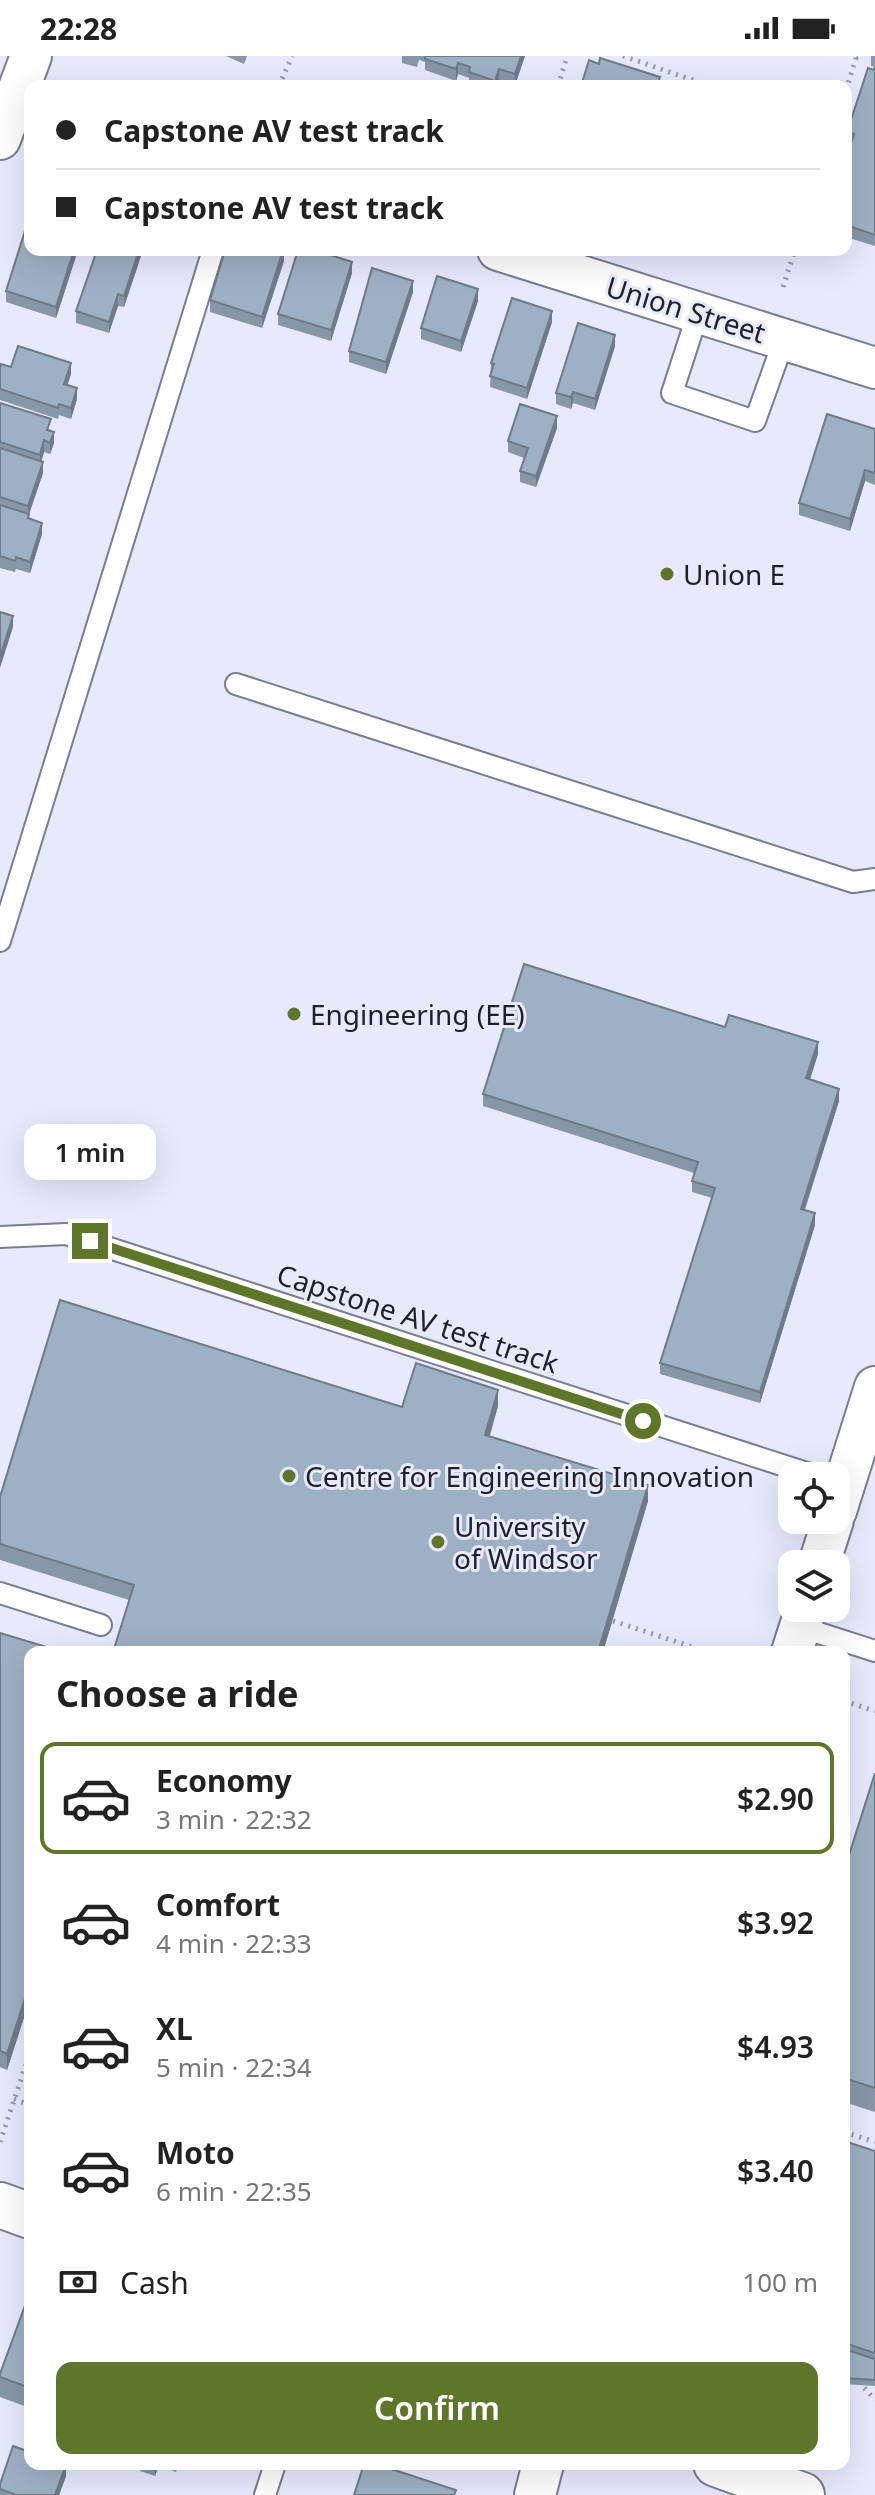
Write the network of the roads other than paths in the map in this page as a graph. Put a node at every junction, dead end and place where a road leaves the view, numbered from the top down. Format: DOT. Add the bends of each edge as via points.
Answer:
graph roads {
  1 [pos="31,56"];
  2 [pos="14,98"];
  3 [pos="0,139"];
  4 [pos="211,256"];
  5 [pos="517,256"];
  6 [pos="698,313"];
  7 [pos="784,340"];
  8 [pos="875,368"];
  9 [pos="236,684"];
  10 [pos="875,879"];
  11 [pos="0,941"];
  12 [pos="0,1237"];
  13 [pos="875,1387"];
  14 [pos="846,1462"];
  15 [pos="778,1476"];
  16 [pos="0,1593"];
  17 [pos="101,1625"];
  18 [pos="799,1629"];
  19 [pos="875,1651"];
  20 [pos="273,2470"];
  21 [pos="541,2470"];
  22 [pos="733,2470"];
  23 [pos="265,2495"];
  24 [pos="535,2495"];
  25 [pos="802,2495"];
  1 -- 2 [label="street"];
  2 -- 3 [label="street"];
  4 -- 11 [label="lane"];
  5 -- 6 [label="street, Union Street"];
  6 -- 7 [label="street, Union Street"];
  6 -- 7 [label="lane" via="672,393 755,421"];
  7 -- 8 [label="street, Union Street"];
  9 -- 10 [label="lane" via="853,882"];
  12 -- 15 [label="lane, Capstone AV test track" via="66,1234"];
  13 -- 14 [label="street"];
  16 -- 17 [label="lane"];
  18 -- 19 [label="lane"];
  20 -- 23 [label="lane"];
  21 -- 24 [label="street"];
  22 -- 25 [label="main road"];
}
